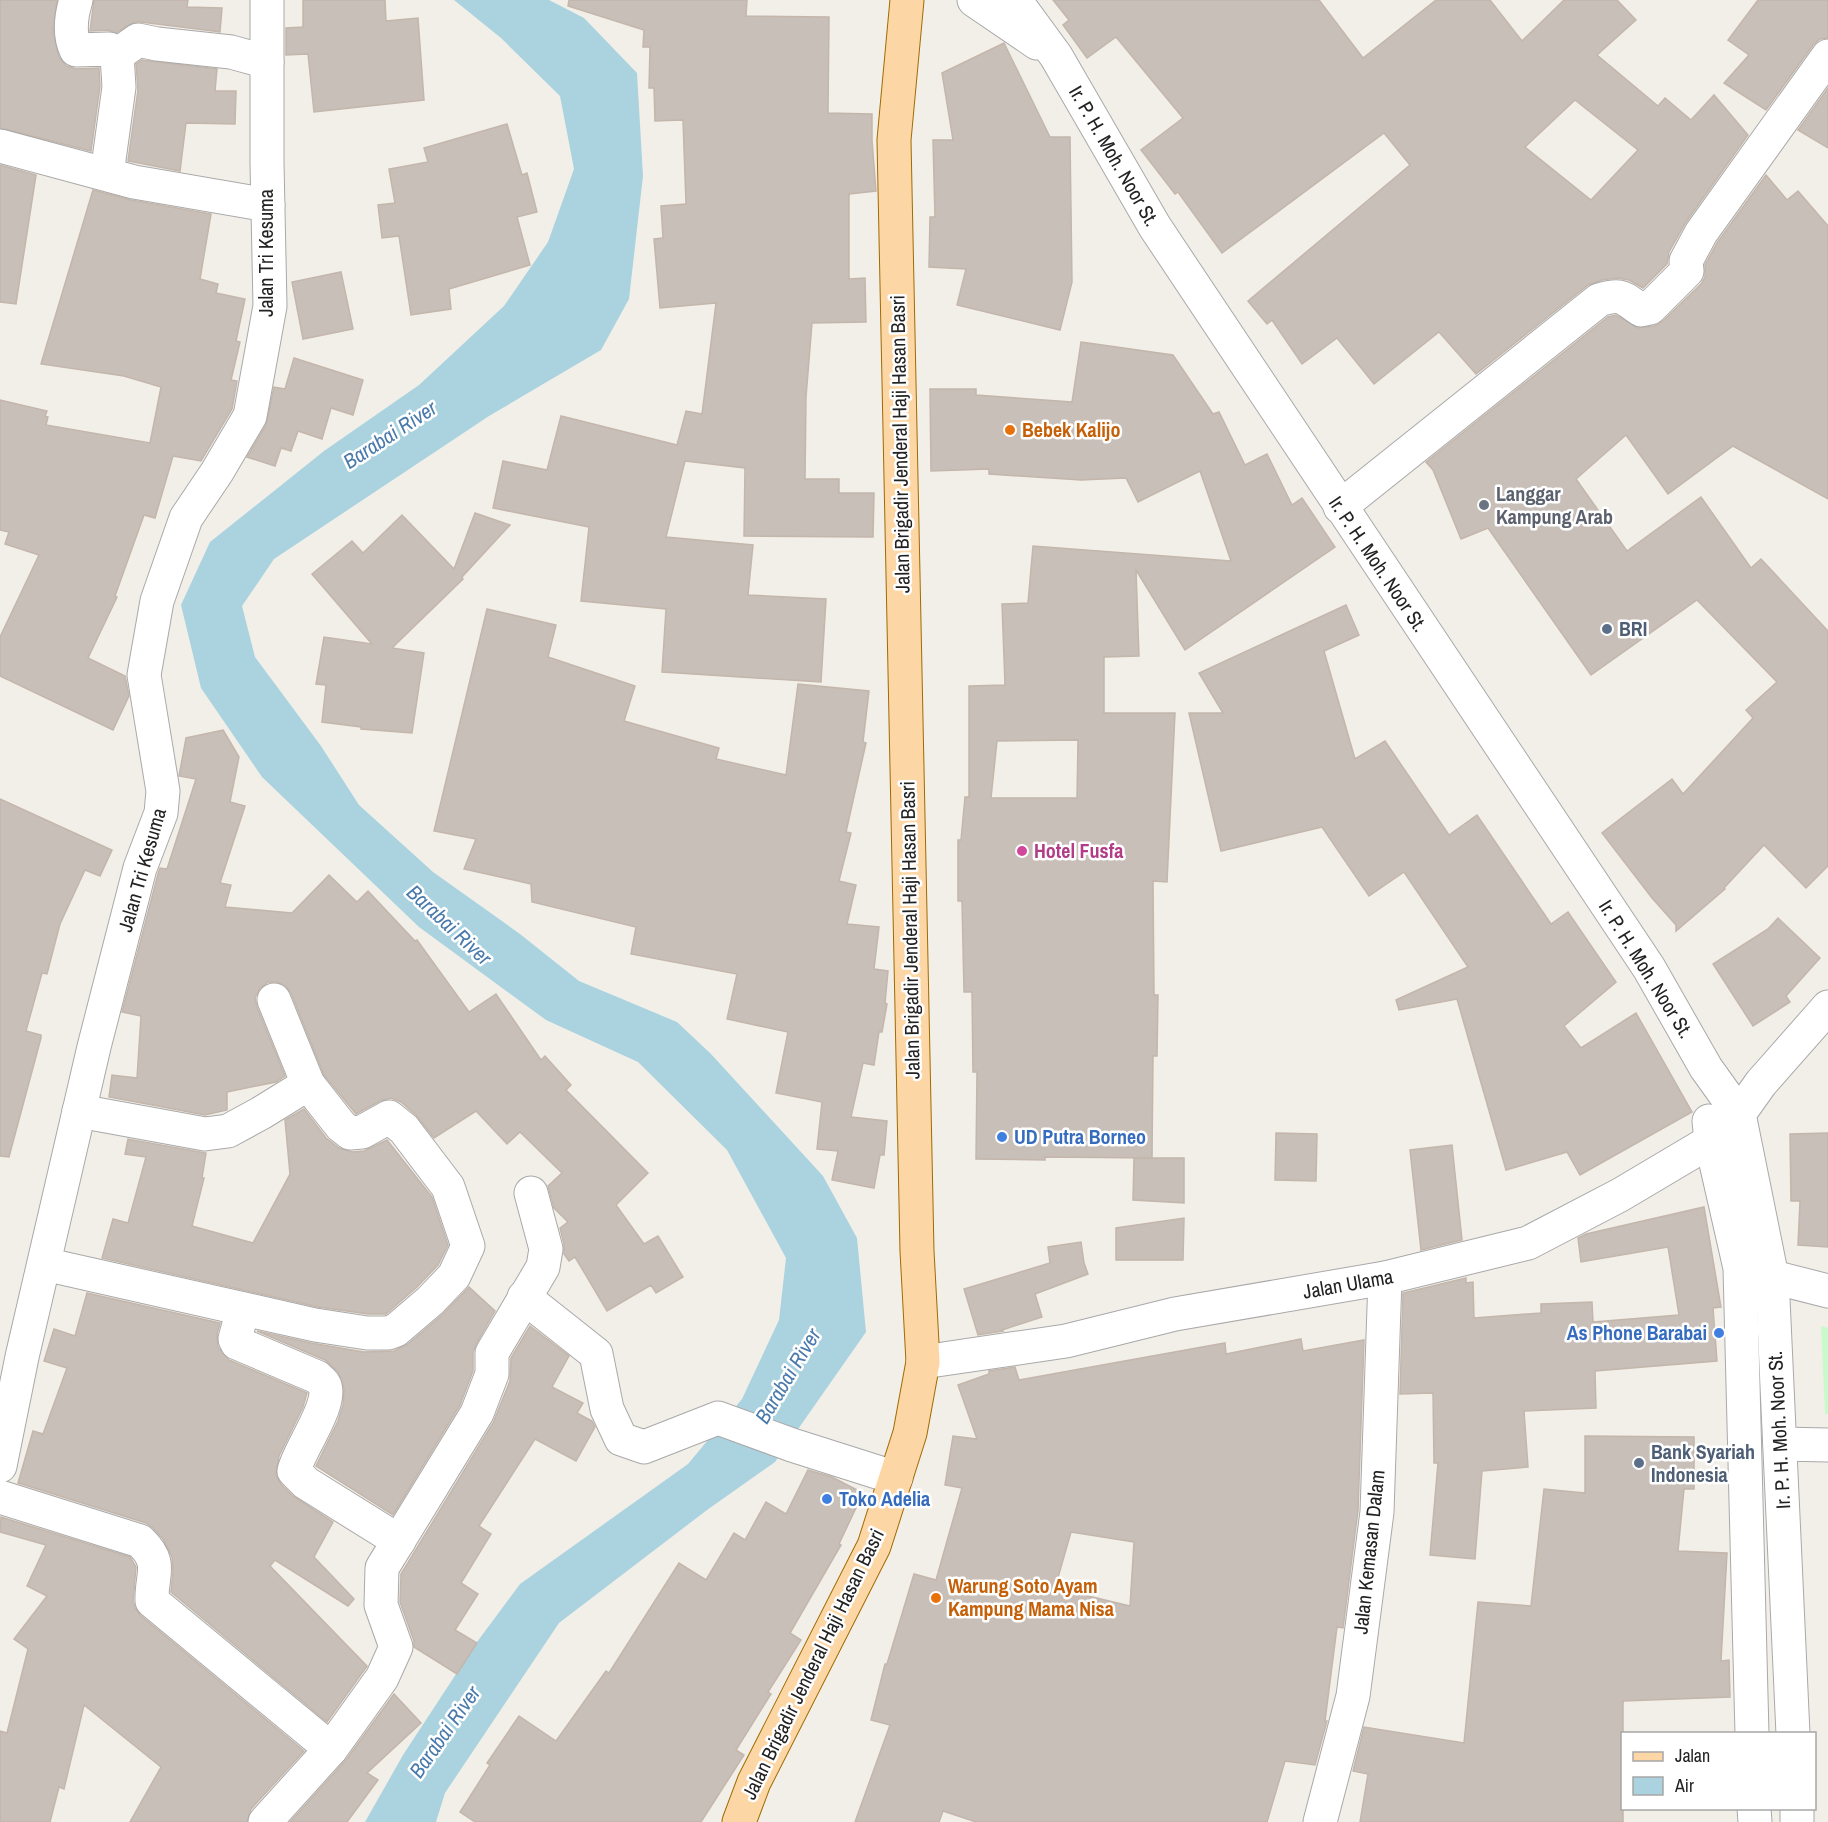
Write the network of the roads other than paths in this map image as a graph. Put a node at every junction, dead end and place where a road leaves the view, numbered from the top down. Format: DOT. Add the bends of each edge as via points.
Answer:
graph roads {
  1 [pos="76,0"];
  2 [pos="267,0"];
  3 [pos="907,0"];
  4 [pos="974,0"];
  5 [pos="1016,0"];
  6 [pos="117,55"];
  7 [pos="1056,56"];
  8 [pos="1828,56"];
  9 [pos="267,62"];
  10 [pos="0,146"];
  11 [pos="107,174"];
  12 [pos="268,205"];
  13 [pos="1340,507"];
  14 [pos="274,1000"];
  15 [pos="1828,1007"];
  16 [pos="1706,1068"];
  17 [pos="308,1084"];
  18 [pos="79,1111"];
  19 [pos="1739,1114"];
  20 [pos="1711,1141"];
  21 [pos="531,1193"];
  22 [pos="44,1264"];
  23 [pos="1740,1268"];
  24 [pos="1772,1277"];
  25 [pos="1385,1278"];
  26 [pos="1828,1291"];
  27 [pos="524,1297"];
  28 [pos="243,1309"];
  29 [pos="11,1355"];
  30 [pos="923,1362"];
  31 [pos="1780,1444"];
  32 [pos="1828,1445"];
  33 [pos="0,1466"];
  34 [pos="896,1478"];
  35 [pos="0,1497"];
  36 [pos="399,1541"];
  37 [pos="1752,1732"];
  38 [pos="1793,1732"];
  39 [pos="331,1749"];
  40 [pos="265,1822"];
  41 [pos="739,1822"];
  42 [pos="1320,1822"];
  1 -- 6 [label="street" via="71,40 76,50 109,49"];
  2 -- 9 [label="street, Jalan Tri Kesuma"];
  3 -- 30 [label="main road, Jalan Brigadir Jenderal Haji Hasan Basri" via="894,140 916,1239"];
  4 -- 7 [label="street"];
  5 -- 7 [label="street, Ir. P. H. Moh. Noor St."];
  6 -- 9 [label="street" via="138,40 231,52"];
  6 -- 11 [label="street" via="120,87"];
  7 -- 13 [label="street, Ir. P. H. Moh. Noor St." via="1155,227"];
  8 -- 13 [label="street" via="1701,233 1686,261 1687,271 1650,308 1641,310 1614,295 1599,300"];
  9 -- 12 [label="street, Jalan Tri Kesuma"];
  10 -- 11 [label="street"];
  11 -- 12 [label="street"];
  12 -- 18 [label="street, Jalan Tri Kesuma" via="270,306 250,416 186,518 157,601 144,675 163,791 161,813 140,868"];
  13 -- 16 [label="street, Ir. P. H. Moh. Noor St." via="1649,968"];
  14 -- 17 [label="street"];
  15 -- 19 [label="street, Jalan Ulama"];
  16 -- 19 [label="street, Ir. P. H. Moh. Noor St."];
  16 -- 20 [label="street, Ir. P. H. Moh. Noor St."];
  17 -- 18 [label="street" via="228,1131 205,1134"];
  17 -- 28 [label="street" via="350,1133 389,1117 404,1129 448,1187 468,1246 454,1276 413,1316 388,1333 315,1325"];
  18 -- 22 [label="street, Jalan Tri Kesuma"];
  19 -- 20 [label="street, Jalan Ulama"];
  19 -- 24 [label="street, Ir. P. H. Moh. Noor St."];
  20 -- 23 [label="street, Ir. P. H. Moh. Noor St."];
  20 -- 25 [label="street, Jalan Ulama" via="1620,1196 1528,1243"];
  21 -- 27 [label="street" via="546,1249 543,1267"];
  22 -- 28 [label="street"];
  22 -- 29 [label="street, Jalan Tri Kesuma"];
  23 -- 24 [label="street"];
  23 -- 37 [label="street, Ir. P. H. Moh. Noor St."];
  24 -- 26 [label="street"];
  24 -- 31 [label="street, Ir. P. H. Moh. Noor St."];
  25 -- 30 [label="street, Jalan Ulama" via="1175,1314 1066,1341"];
  25 -- 42 [label="street, Jalan Kemasan Dalam" via="1377,1512 1353,1696"];
  27 -- 34 [label="street" via="596,1354 607,1409 621,1439 644,1447 718,1418"];
  27 -- 36 [label="street" via="492,1353 492,1374 477,1413"];
  28 -- 36 [label="street" via="237,1343 317,1377 326,1390 323,1408 294,1471 306,1483"];
  29 -- 33 [label="street, Jalan Tri Kesuma"];
  30 -- 34 [label="main road, Jalan Brigadir Jenderal Haji Hasan Basri" via="910,1433"];
  31 -- 32 [label="street"];
  31 -- 38 [label="street, Ir. P. H. Moh. Noor St."];
  34 -- 41 [label="main road, Jalan Brigadir Jenderal Haji Hasan Basri" via="874,1546 754,1782"];
  35 -- 39 [label="street" via="140,1541 151,1551 155,1566 152,1601"];
  36 -- 39 [label="street" via="382,1568 381,1605 396,1647 382,1678"];
  39 -- 40 [label="street"];
}
